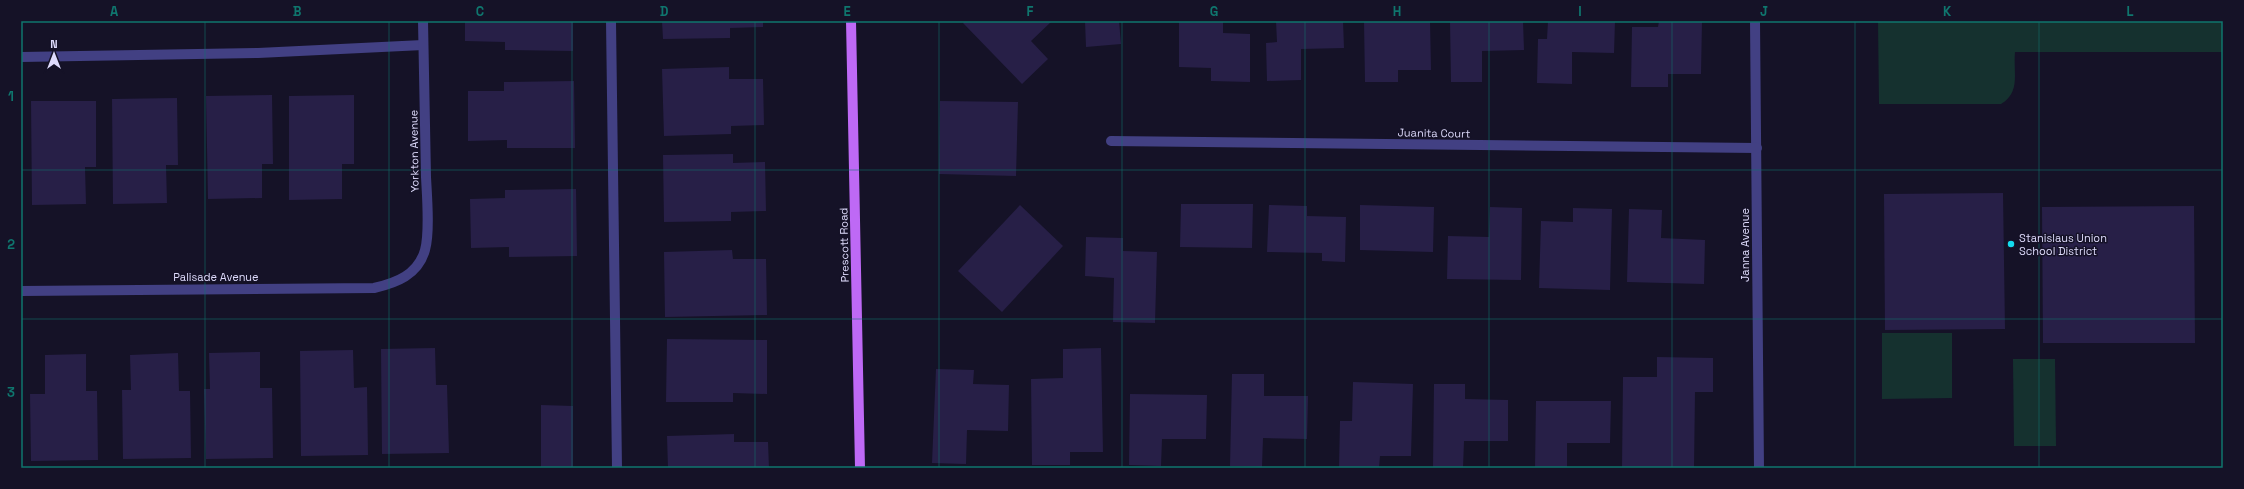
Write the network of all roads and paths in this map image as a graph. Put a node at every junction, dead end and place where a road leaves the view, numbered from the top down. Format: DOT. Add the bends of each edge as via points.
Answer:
graph roads {
  1 [pos="423,21"];
  2 [pos="611,21"];
  3 [pos="851,21"];
  4 [pos="1755,21"];
  5 [pos="423,45"];
  6 [pos="21,57"];
  7 [pos="1111,141"];
  8 [pos="1757,148"];
  9 [pos="408,275"];
  10 [pos="21,291"];
  11 [pos="617,468"];
  12 [pos="860,468"];
  13 [pos="1759,468"];
  1 -- 5 [label="street, Yorkton Avenue"];
  2 -- 11 [label="street"];
  3 -- 12 [label="main road, Prescott Road"];
  4 -- 8 [label="street, Janna Avenue"];
  5 -- 6 [label="street" via="258,53"];
  5 -- 9 [label="street, Yorkton Avenue" via="427,215 425,250 418,264"];
  7 -- 8 [label="street, Juanita Court"];
  8 -- 13 [label="street, Janna Avenue"];
  9 -- 10 [label="street, Palisade Avenue" via="396,283 374,288"];
}
